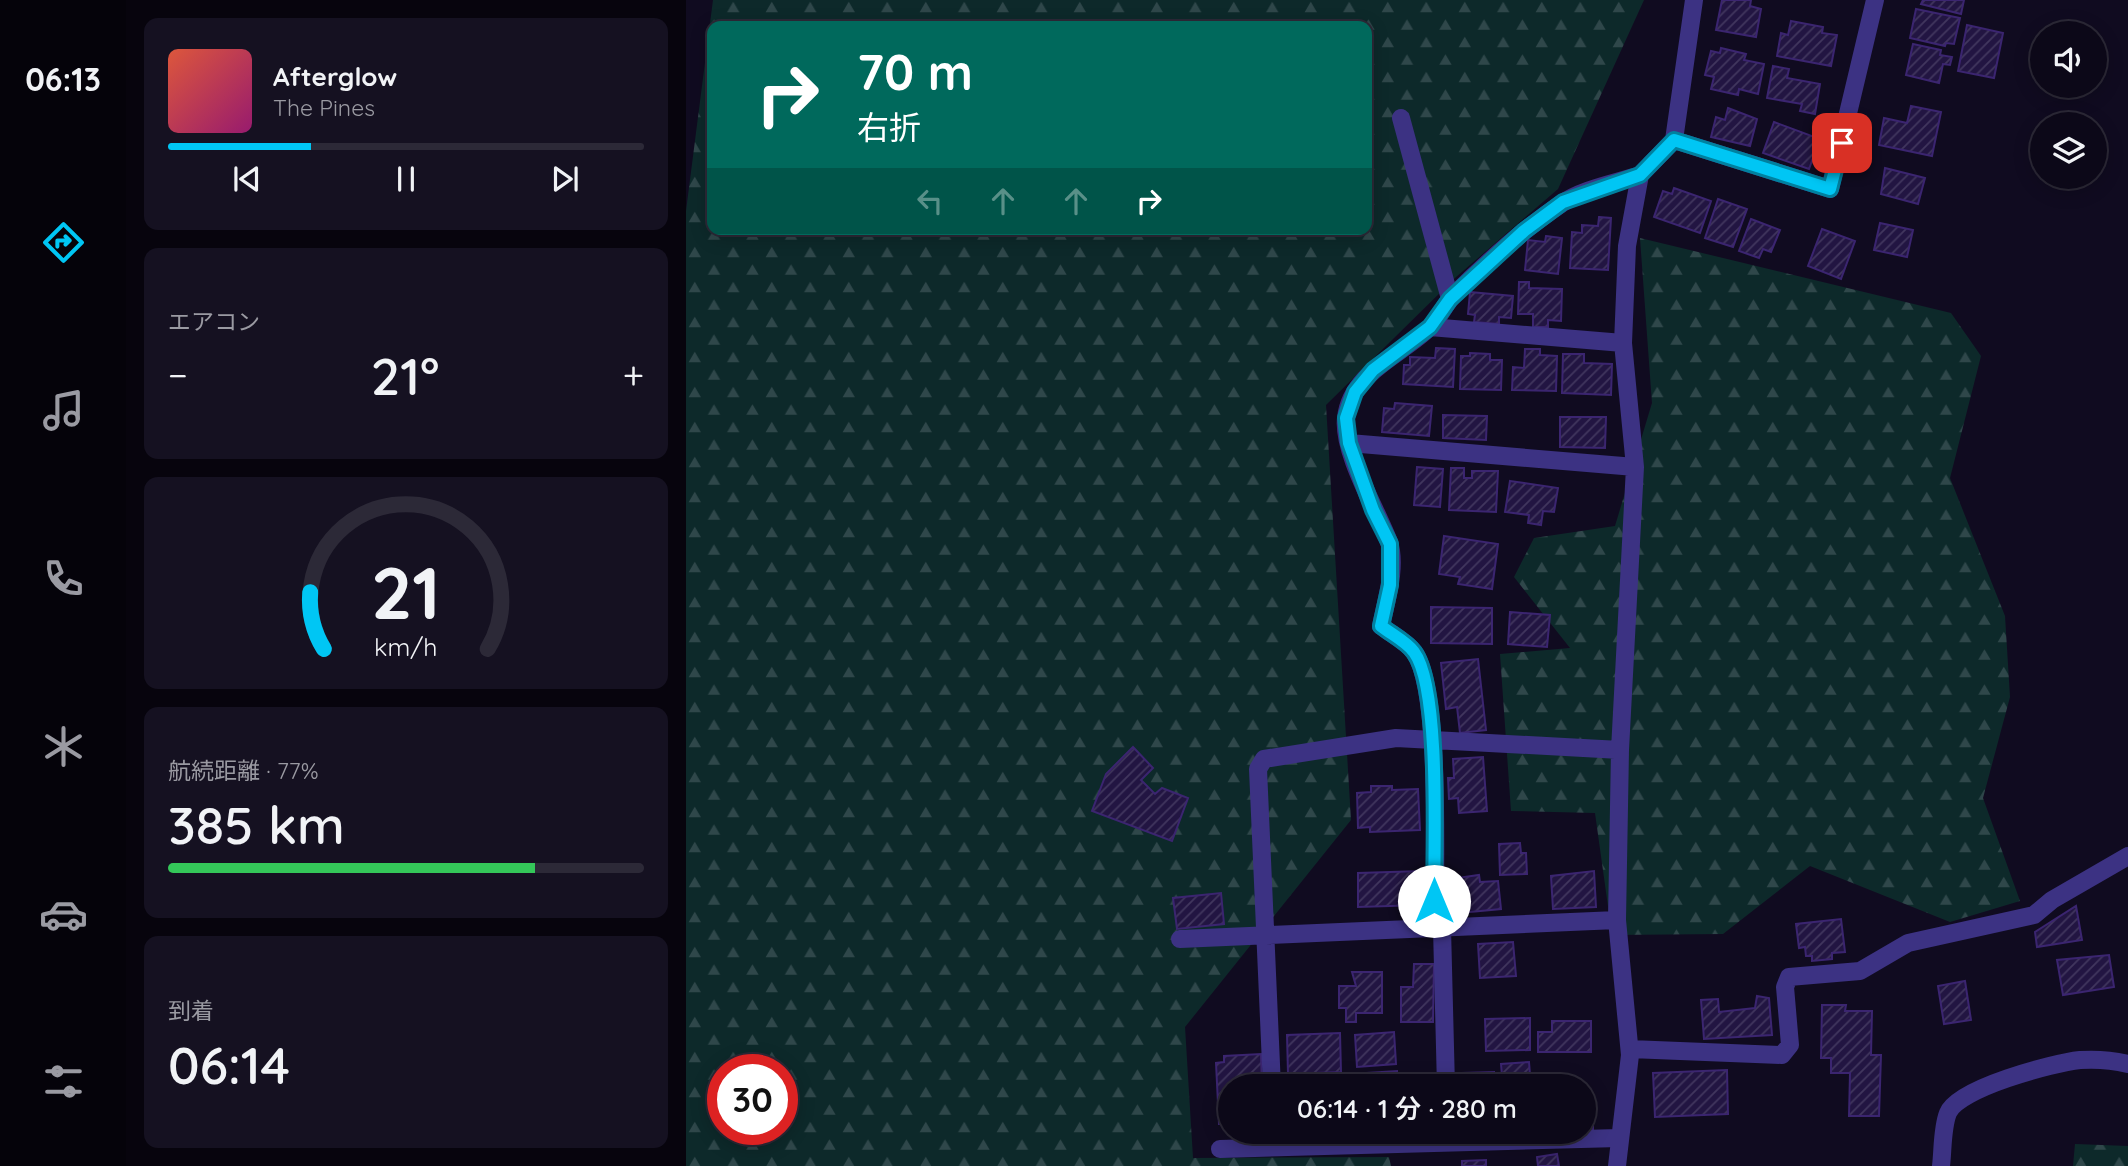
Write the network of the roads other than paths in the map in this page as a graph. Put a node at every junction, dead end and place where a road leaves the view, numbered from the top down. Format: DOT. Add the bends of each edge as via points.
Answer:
graph roads {
  1 [pos="1694,0"];
  2 [pos="1875,0"];
  3 [pos="1401,118"];
  4 [pos="1674,140"];
  5 [pos="1640,175"];
  6 [pos="1450,299"];
  7 [pos="1430,327"];
  8 [pos="1623,343"];
  9 [pos="1349,443"];
  10 [pos="1635,467"];
  11 [pos="1433,740"];
  12 [pos="1620,750"];
  13 [pos="2128,856"];
  14 [pos="1617,920"];
  15 [pos="1438,928"];
  16 [pos="1266,936"];
  17 [pos="1180,939"];
  18 [pos="1630,1049"];
  19 [pos="2128,1063"];
  20 [pos="1271,1074"];
  21 [pos="1445,1074"];
  22 [pos="1596,1138"];
  23 [pos="1619,1138"];
  24 [pos="1323,1144"];
  25 [pos="1220,1149"];
  26 [pos="1617,1166"];
  27 [pos="1941,1166"];
  1 -- 4 [label="street"];
  2 -- 4 [label="street" via="1830,189"];
  3 -- 6 [label="street"];
  4 -- 5 [label="street"];
  5 -- 6 [label="street" via="1563,202"];
  5 -- 8 [label="street" via="1627,246"];
  6 -- 7 [label="street"];
  7 -- 8 [label="street"];
  7 -- 9 [label="street" via="1373,370 1355,392 1346,418"];
  8 -- 10 [label="street"];
  9 -- 10 [label="street"];
  9 -- 11 [label="street" via="1390,544 1390,585 1381,626 1414,651 1423,669"];
  10 -- 12 [label="street"];
  11 -- 12 [label="street"];
  11 -- 15 [label="street"];
  11 -- 16 [label="street" via="1396,738 1264,759 1258,769"];
  12 -- 14 [label="street"];
  13 -- 18 [label="street" via="2034,915 1908,943 1860,971 1788,978 1790,1045 1782,1055"];
  14 -- 15 [label="street"];
  14 -- 18 [label="street"];
  15 -- 16 [label="street"];
  15 -- 21 [label="street"];
  16 -- 17 [label="street"];
  16 -- 20 [label="street"];
  18 -- 23 [label="street"];
  19 -- 27 [label="street" via="2079,1060 1964,1096 1948,1112"];
  22 -- 23 [label="street"];
  23 -- 26 [label="street"];
  24 -- 25 [label="street"];
}
